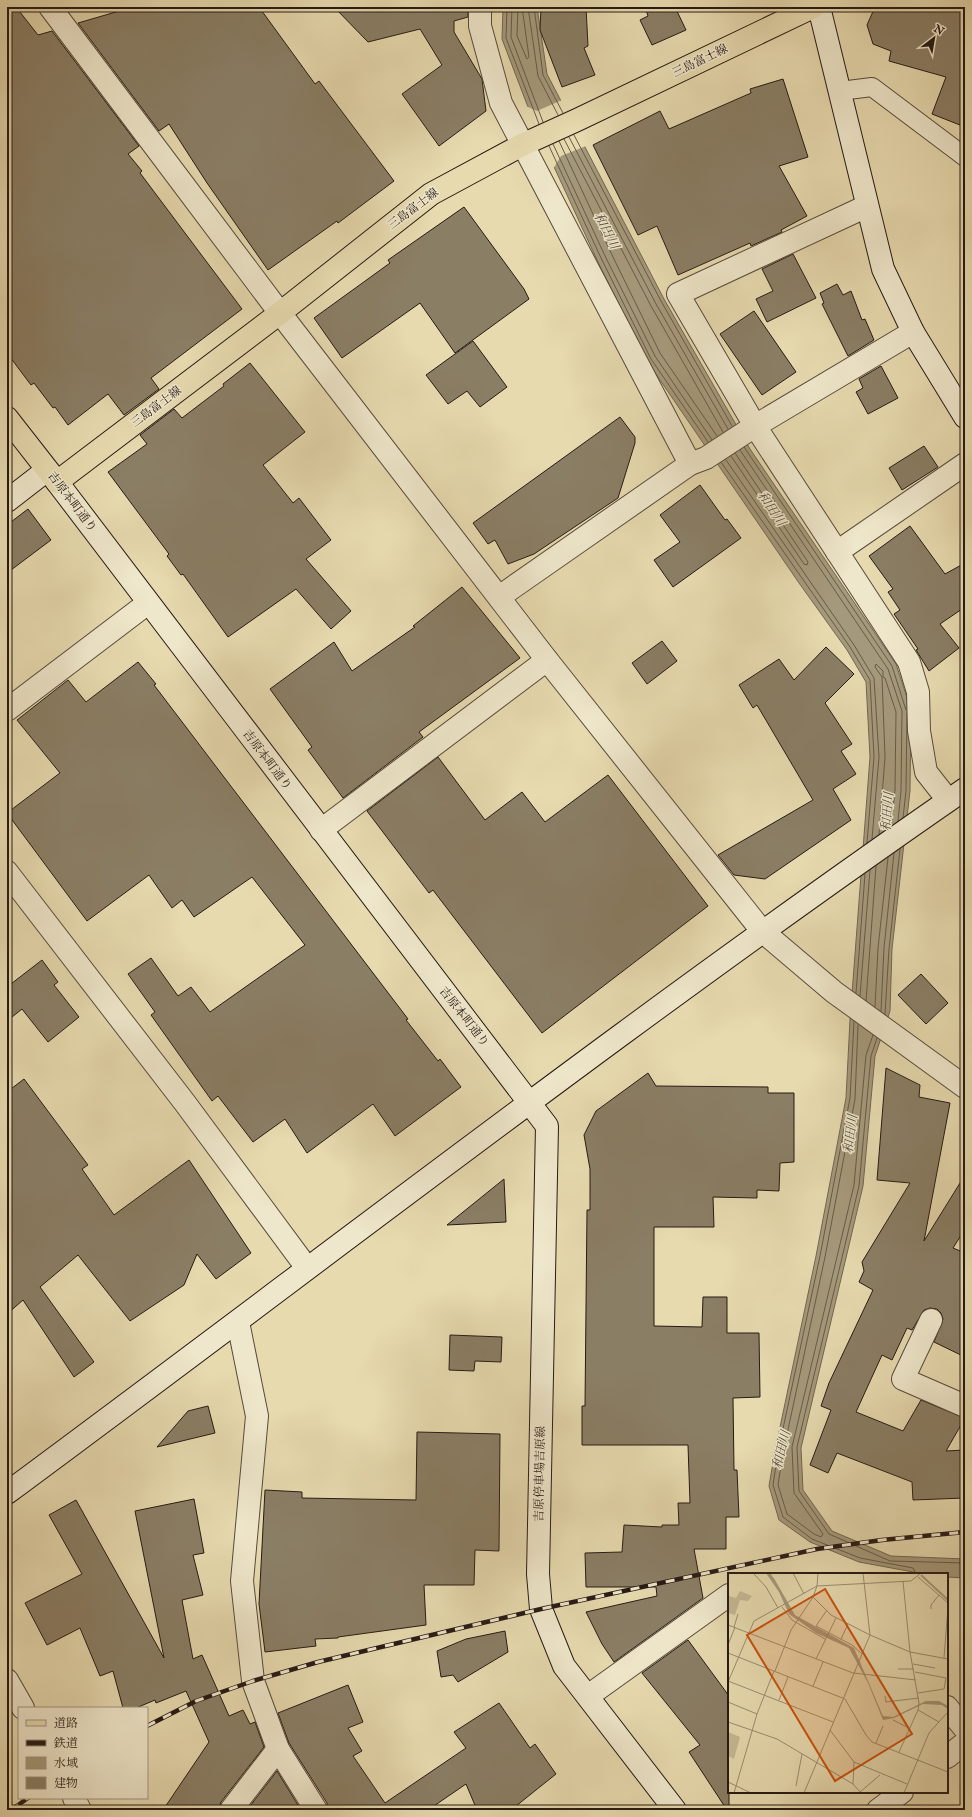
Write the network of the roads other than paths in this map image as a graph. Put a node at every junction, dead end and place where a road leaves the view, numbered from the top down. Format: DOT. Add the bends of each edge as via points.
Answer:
graph roads {
  1 [pos="50,7"];
  2 [pos="480,7"];
  3 [pos="813,7"];
  4 [pos="818,7"];
  5 [pos="840,91"];
  6 [pos="529,142"];
  7 [pos="965,157"];
  8 [pos="867,206"];
  9 [pos="280,313"];
  10 [pos="913,332"];
  11 [pos="965,417"];
  12 [pos="7,418"];
  13 [pos="751,429"];
  14 [pos="698,461"];
  15 [pos="965,464"];
  16 [pos="52,476"];
  17 [pos="7,501"];
  18 [pos="836,552"];
  19 [pos="499,597"];
  20 [pos="148,603"];
  21 [pos="547,660"];
  22 [pos="7,710"];
  23 [pos="957,794"];
  24 [pos="321,830"];
  25 [pos="7,872"];
  26 [pos="762,931"];
  27 [pos="965,1087"];
  28 [pos="529,1101"];
  29 [pos="307,1268"];
  30 [pos="931,1320"];
  31 [pos="238,1322"];
  32 [pos="965,1406"];
  33 [pos="7,1493"];
  34 [pos="728,1596"];
  35 [pos="7,1680"];
  36 [pos="588,1696"];
  37 [pos="22,1707"];
  38 [pos="948,1708"];
  39 [pos="965,1729"];
  40 [pos="965,1743"];
  41 [pos="278,1749"];
  42 [pos="948,1756"];
  43 [pos="901,1793"];
  44 [pos="74,1799"];
  45 [pos="80,1810"];
  46 [pos="231,1810"];
  47 [pos="316,1810"];
  48 [pos="675,1810"];
  49 [pos="878,1810"];
  1 -- 9 [label="street"];
  2 -- 6 [label="street" via="480,26 502,103"];
  3 -- 6 [label="main road, 三島富士線"];
  4 -- 5 [label="street"];
  5 -- 7 [label="lane" via="872,87"];
  5 -- 8 [label="street"];
  6 -- 9 [label="main road, 三島富士線" via="431,194"];
  6 -- 14 [label="street"];
  8 -- 10 [label="street" via="883,268"];
  8 -- 13 [label="street" via="678,294"];
  9 -- 16 [label="main road, 三島富士線"];
  9 -- 19 [label="street"];
  10 -- 11 [label="street"];
  10 -- 13 [label="street"];
  12 -- 16 [label="main road, 吉原本町通り"];
  13 -- 14 [label="street"];
  13 -- 18 [label="street"];
  14 -- 19 [label="street"];
  15 -- 18 [label="street"];
  16 -- 17 [label="street"];
  16 -- 20 [label="street, 吉原本町通り"];
  18 -- 23 [label="street" via="909,662 918,692 919,731 926,772"];
  19 -- 21 [label="street"];
  20 -- 22 [label="street"];
  20 -- 24 [label="street, 吉原本町通り"];
  21 -- 24 [label="street"];
  21 -- 26 [label="street"];
  23 -- 26 [label="street"];
  24 -- 28 [label="street, 吉原本町通り"];
  25 -- 29 [label="street"];
  26 -- 27 [label="street" via="834,992"];
  26 -- 28 [label="street"];
  28 -- 29 [label="street"];
  28 -- 36 [label="street, 吉原停車場吉原線" via="547,1126 538,1574 541,1609 564,1666"];
  29 -- 31 [label="street"];
  30 -- 32 [label="street" via="903,1379"];
  31 -- 33 [label="street"];
  31 -- 41 [label="street" via="257,1416 242,1581 253,1681"];
  34 -- 36 [label="street"];
  35 -- 37 [label="street"];
  36 -- 48 [label="street, 吉原停車場吉原線"];
  38 -- 39 [label="street"];
  40 -- 42 [label="street"];
  41 -- 46 [label="street"];
  41 -- 47 [label="street"];
  43 -- 49 [label="street"];
  44 -- 45 [label="street"];
}
